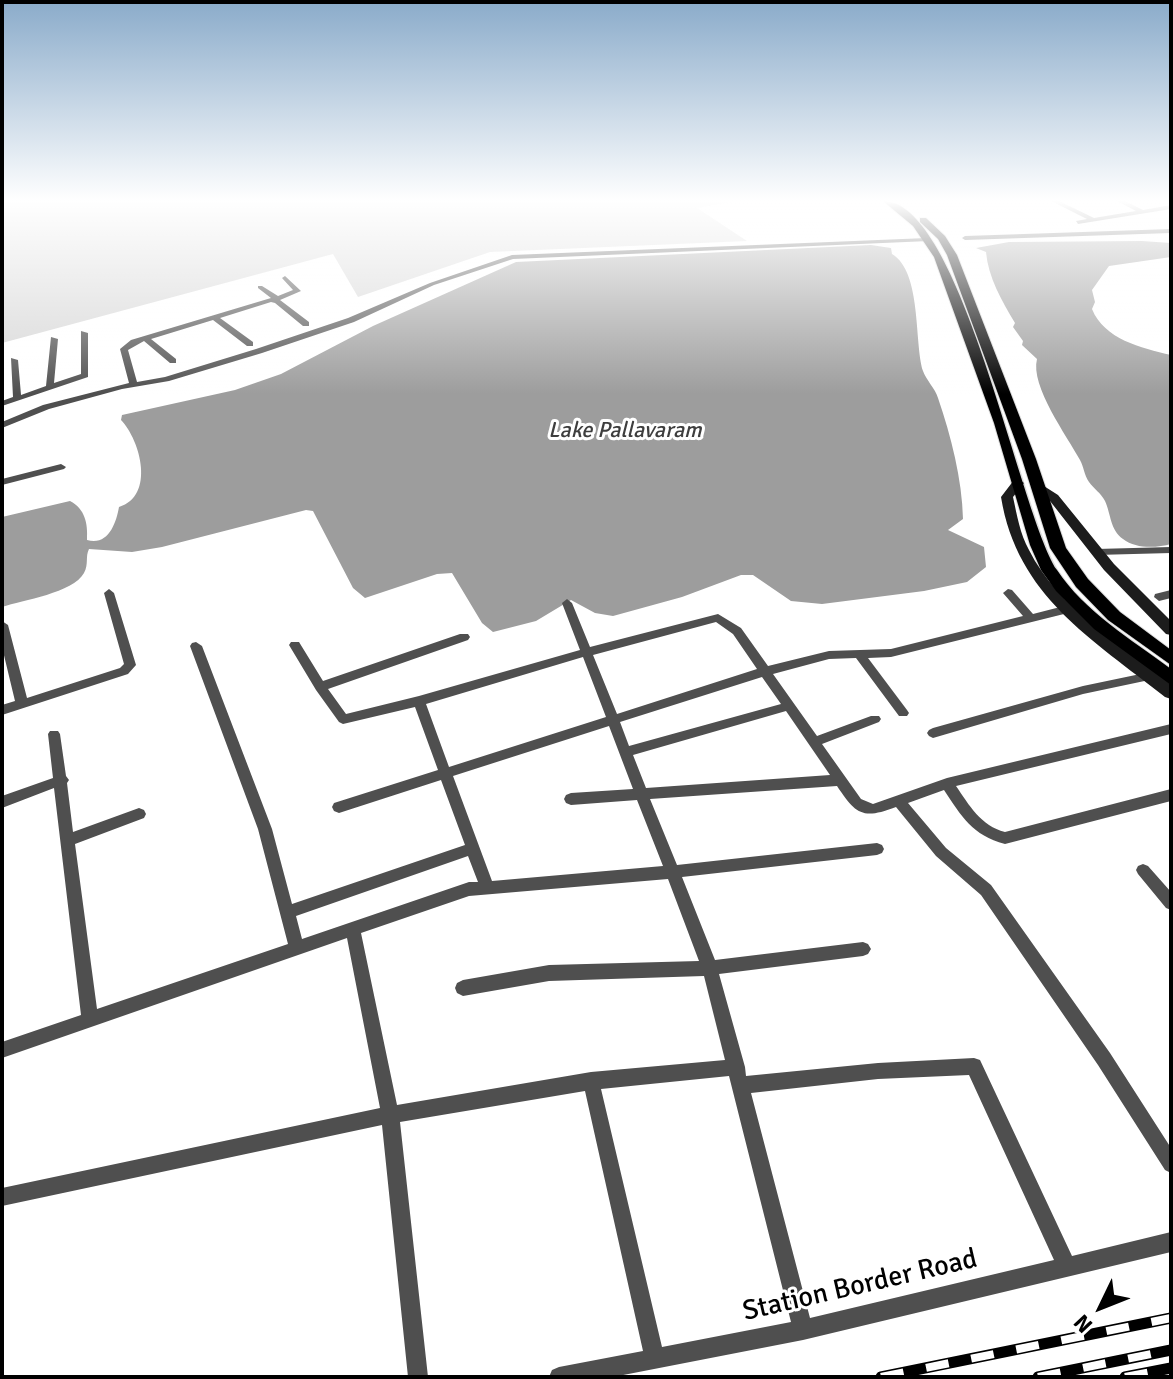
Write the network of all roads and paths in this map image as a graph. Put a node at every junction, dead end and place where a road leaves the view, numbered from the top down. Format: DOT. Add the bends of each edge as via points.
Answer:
graph roads {
  1 [pos="487,265"];
  2 [pos="942,265"];
  3 [pos="956,265"];
  4 [pos="285,278"];
  5 [pos="260,287"];
  6 [pos="275,300"];
  7 [pos="215,318"];
  8 [pos="306,324"];
  9 [pos="84,333"];
  10 [pos="54,339"];
  11 [pos="146,339"];
  12 [pos="250,344"];
  13 [pos="14,360"];
  14 [pos="173,361"];
  15 [pos="134,385"];
  16 [pos="50,387"];
  17 [pos="17,399"];
  18 [pos="2,404"];
  19 [pos="2,425"];
  20 [pos="61,467"];
  21 [pos="2,482"];
  22 [pos="1018,483"];
  23 [pos="1036,485"];
  24 [pos="1171,550"];
  25 [pos="1096,552"];
  26 [pos="109,593"];
  27 [pos="1008,593"];
  28 [pos="567,603"];
  29 [pos="1068,609"];
  30 [pos="1031,618"];
  31 [pos="2,625"];
  32 [pos="1171,630"];
  33 [pos="464,637"];
  34 [pos="295,645"];
  35 [pos="196,646"];
  36 [pos="587,652"];
  37 [pos="860,656"];
  38 [pos="1171,659"];
  39 [pos="766,671"];
  40 [pos="1150,676"];
  41 [pos="1171,678"];
  42 [pos="320,687"];
  43 [pos="1171,693"];
  44 [pos="419,701"];
  45 [pos="22,703"];
  46 [pos="789,706"];
  47 [pos="2,710"];
  48 [pos="903,713"];
  49 [pos="613,719"];
  50 [pos="875,719"];
  51 [pos="1171,729"];
  52 [pos="933,733"];
  53 [pos="54,734"];
  54 [pos="815,742"];
  55 [pos="628,751"];
  56 [pos="444,771"];
  57 [pos="62,780"];
  58 [pos="841,780"];
  59 [pos="947,783"];
  60 [pos="642,793"];
  61 [pos="1171,795"];
  62 [pos="571,799"];
  63 [pos="2,802"];
  64 [pos="899,802"];
  65 [pos="339,807"];
  66 [pos="139,814"];
  67 [pos="69,840"];
  68 [pos="473,848"];
  69 [pos="877,849"];
  70 [pos="1143,870"];
  71 [pos="673,872"];
  72 [pos="487,887"];
  73 [pos="1171,903"];
  74 [pos="288,912"];
  75 [pos="353,929"];
  76 [pos="297,948"];
  77 [pos="863,949"];
  78 [pos="710,968"];
  79 [pos="463,988"];
  80 [pos="90,1019"];
  81 [pos="2,1050"];
  82 [pos="739,1076"];
  83 [pos="591,1081"];
  84 [pos="390,1115"];
  85 [pos="1171,1164"];
  86 [pos="2,1197"];
  87 [pos="1171,1242"];
  88 [pos="1067,1267"];
  89 [pos="803,1330"];
  90 [pos="655,1359"];
  91 [pos="418,1377"];
  92 [pos="559,1377"];
  1 -- 15 [label="street" via="351,320"];
  2 -- 22 [label="main road"];
  3 -- 23 [label="main road"];
  4 -- 6 [label="street" via="298,291"];
  5 -- 6 [label="street"];
  6 -- 7 [label="street"];
  6 -- 8 [label="street"];
  7 -- 11 [label="street"];
  7 -- 12 [label="street"];
  9 -- 16 [label="street" via="85,375"];
  10 -- 16 [label="street"];
  11 -- 14 [label="street"];
  11 -- 15 [label="street" via="124,349"];
  13 -- 17 [label="street"];
  15 -- 19 [label="street" via="46,407"];
  16 -- 17 [label="street"];
  17 -- 18 [label="street"];
  20 -- 21 [label="street"];
  22 -- 29 [label="street" via="1007,497 1022,552"];
  22 -- 41 [label="main road" via="1038,545 1062,587 1100,625"];
  23 -- 25 [label="street" via="1054,498"];
  23 -- 38 [label="main road" via="1058,548 1082,583 1114,616"];
  24 -- 25 [label="street"];
  25 -- 32 [label="street"];
  26 -- 45 [label="street" via="130,665"];
  27 -- 30 [label="street"];
  28 -- 36 [label="street"];
  29 -- 30 [label="street"];
  29 -- 40 [label="street"];
  30 -- 37 [label="street"];
  31 -- 45 [label="street"];
  33 -- 42 [label="street"];
  34 -- 42 [label="street"];
  35 -- 74 [label="street" via="265,829"];
  36 -- 39 [label="street" via="718,618 737,631"];
  36 -- 44 [label="street"];
  36 -- 49 [label="street"];
  37 -- 39 [label="street" via="829,655"];
  37 -- 48 [label="street"];
  39 -- 46 [label="street"];
  39 -- 49 [label="street"];
  40 -- 43 [label="street"];
  40 -- 52 [label="street"];
  42 -- 44 [label="street" via="343,719"];
  44 -- 56 [label="street"];
  45 -- 47 [label="street"];
  46 -- 54 [label="street"];
  46 -- 55 [label="street"];
  49 -- 55 [label="street"];
  49 -- 56 [label="street"];
  50 -- 54 [label="street"];
  51 -- 59 [label="street"];
  53 -- 57 [label="street"];
  54 -- 58 [label="street"];
  55 -- 60 [label="street"];
  56 -- 65 [label="street"];
  56 -- 68 [label="street"];
  57 -- 63 [label="street"];
  57 -- 67 [label="street"];
  58 -- 60 [label="street"];
  58 -- 64 [label="street" via="864,808"];
  59 -- 61 [label="street" via="982,830 1005,838"];
  59 -- 64 [label="street"];
  60 -- 62 [label="street"];
  60 -- 71 [label="street"];
  64 -- 85 [label="street" via="941,852 986,890"];
  66 -- 67 [label="street"];
  67 -- 80 [label="street"];
  68 -- 72 [label="street"];
  68 -- 74 [label="street"];
  69 -- 71 [label="street"];
  70 -- 73 [label="street"];
  71 -- 72 [label="street"];
  71 -- 78 [label="street"];
  72 -- 75 [label="street"];
  74 -- 76 [label="street"];
  75 -- 76 [label="street"];
  75 -- 84 [label="street"];
  76 -- 80 [label="street"];
  77 -- 78 [label="street"];
  78 -- 79 [label="street" via="549,973"];
  78 -- 82 [label="street"];
  80 -- 81 [label="street"];
  82 -- 83 [label="street"];
  82 -- 88 [label="street" via="974,1066"];
  82 -- 89 [label="street"];
  83 -- 84 [label="street"];
  83 -- 90 [label="street"];
  84 -- 86 [label="street"];
  84 -- 91 [label="street"];
  87 -- 88 [label="street, Station Border Road"];
  88 -- 89 [label="street, Station Border Road"];
  89 -- 90 [label="street, Station Border Road"];
  90 -- 92 [label="street, Station Border Road"];
}
